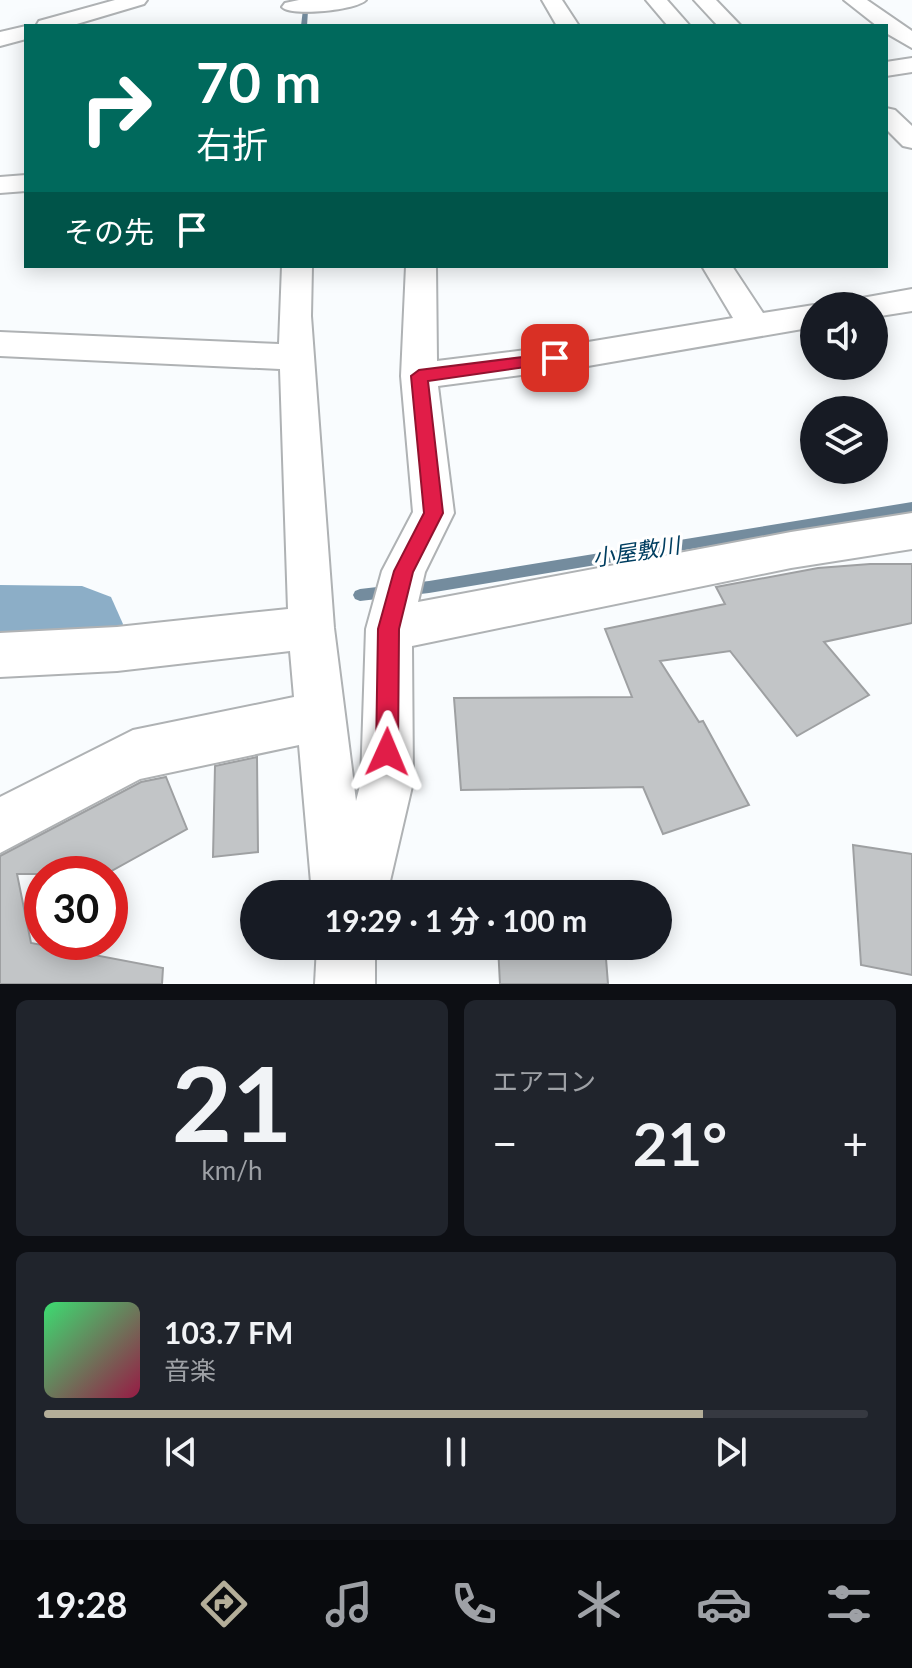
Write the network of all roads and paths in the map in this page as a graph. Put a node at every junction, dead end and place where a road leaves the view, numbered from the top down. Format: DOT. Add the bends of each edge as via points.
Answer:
graph roads {
  1 [pos="137,0"];
  2 [pos="357,0"];
  3 [pos="552,0"];
  4 [pos="656,0"];
  5 [pos="704,0"];
  6 [pos="854,0"];
  7 [pos="292,11"];
  8 [pos="54,24"];
  9 [pos="366,24"];
  10 [pos="567,24"];
  11 [pos="677,24"];
  12 [pos="728,24"];
  13 [pos="888,24"];
  14 [pos="888,24"];
  15 [pos="24,33"];
  16 [pos="0,39"];
  17 [pos="912,41"];
  18 [pos="912,65"];
  19 [pos="888,69"];
  20 [pos="888,117"];
  21 [pos="912,140"];
  22 [pos="24,183"];
  23 [pos="0,185"];
  24 [pos="297,268"];
  25 [pos="421,268"];
  26 [pos="718,268"];
  27 [pos="912,300"];
  28 [pos="888,304"];
  29 [pos="800,318"];
  30 [pos="754,325"];
  31 [pos="0,344"];
  32 [pos="297,357"];
  33 [pos="419,376"];
  34 [pos="912,531"];
  35 [pos="396,601"];
  36 [pos="311,628"];
  37 [pos="0,655"];
  38 [pos="321,716"];
  39 [pos="0,826"];
  40 [pos="339,880"];
  41 [pos="362,880"];
  42 [pos="346,960"];
  43 [pos="345,984"];
  1 -- 8 [label="street"];
  2 -- 7 [label="street"];
  2 -- 9 [label="street"];
  3 -- 10 [label="street"];
  4 -- 11 [label="street"];
  5 -- 12 [label="street"];
  6 -- 13 [label="street"];
  14 -- 17 [label="street"];
  15 -- 16 [label="street"];
  18 -- 19 [label="street"];
  20 -- 21 [label="street"];
  22 -- 23 [label="street"];
  24 -- 32 [label="street"];
  25 -- 33 [label="street"];
  26 -- 30 [label="street"];
  27 -- 28 [label="street"];
  29 -- 30 [label="street"];
  30 -- 33 [label="street"];
  31 -- 32 [label="street"];
  32 -- 36 [label="street"];
  33 -- 35 [label="street" via="434,513"];
  34 -- 35 [label="street"];
  35 -- 41 [label="street" via="387,782"];
  36 -- 37 [label="street" via="117,649"];
  36 -- 38 [label="street"];
  38 -- 39 [label="street" via="133,755"];
  38 -- 40 [label="street"];
  42 -- 43 [label="street"];
}
